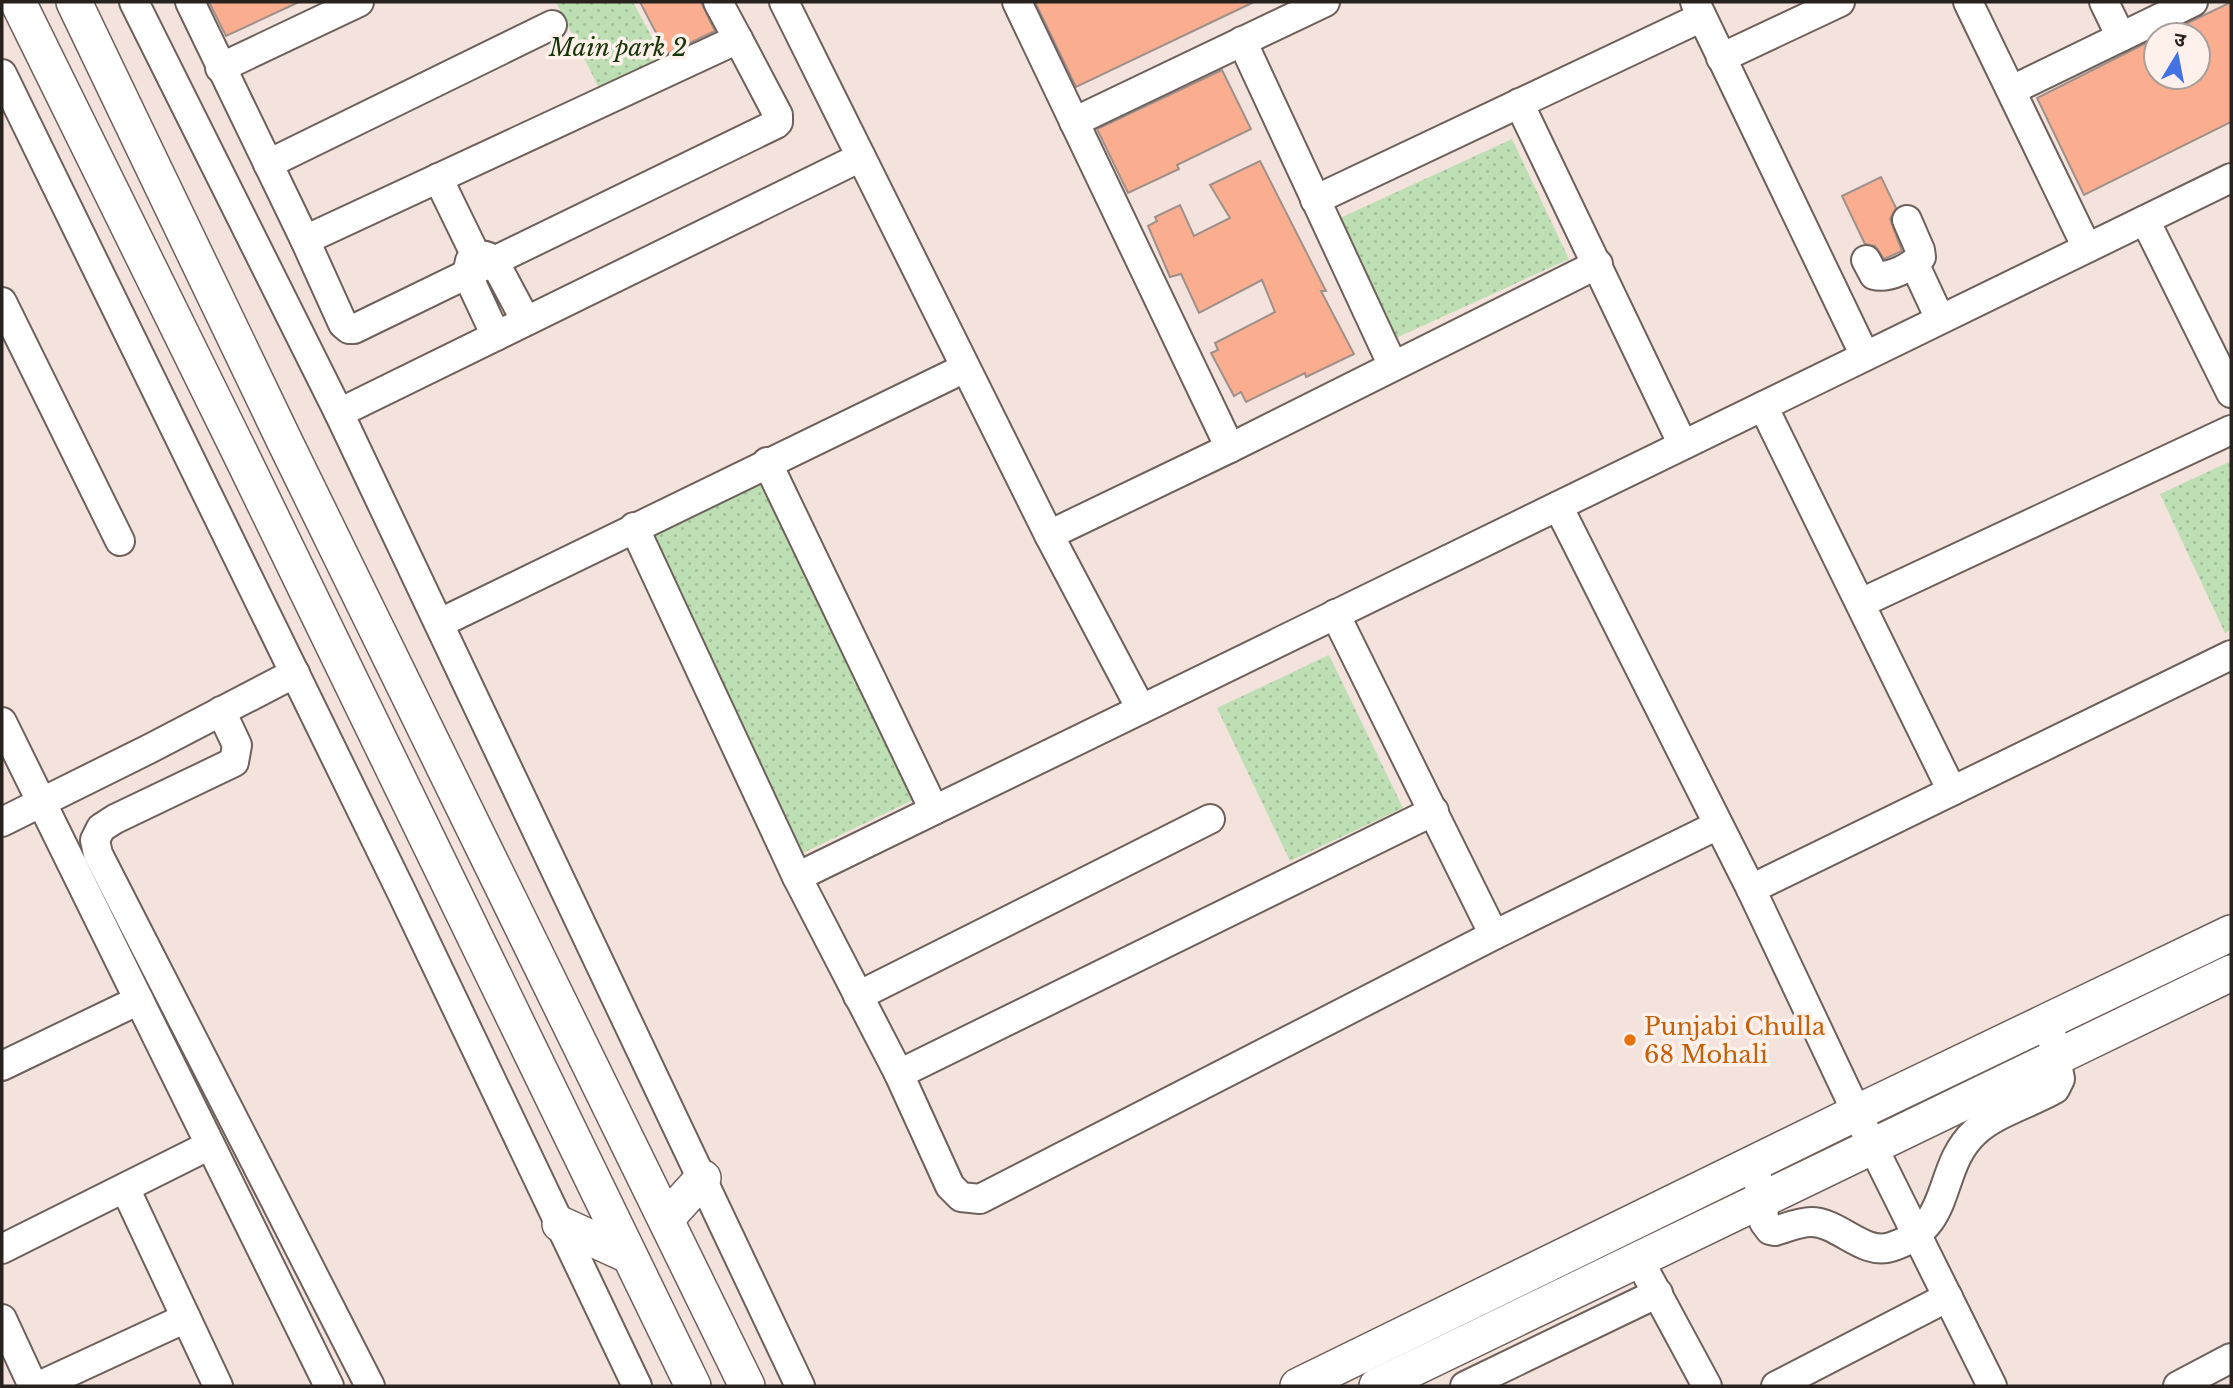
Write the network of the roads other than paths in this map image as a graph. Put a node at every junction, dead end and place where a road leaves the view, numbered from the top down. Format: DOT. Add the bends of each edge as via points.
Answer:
graph roads {
  1 [pos="18,2"];
  2 [pos="74,2"];
  3 [pos="134,2"];
  4 [pos="190,2"];
  5 [pos="359,2"];
  6 [pos="718,2"];
  7 [pos="784,2"];
  8 [pos="1017,2"];
  9 [pos="1325,2"];
  10 [pos="1840,2"];
  11 [pos="1968,2"];
  12 [pos="2104,2"];
  13 [pos="2193,2"];
  14 [pos="314,8"];
  15 [pos="1698,9"];
  16 [pos="552,25"];
  17 [pos="2121,37"];
  18 [pos="738,39"];
  19 [pos="1242,41"];
  20 [pos="1721,58"];
  21 [pos="217,61"];
  22 [pos="2,74"];
  23 [pos="2012,90"];
  24 [pos="1519,103"];
  25 [pos="1074,122"];
  26 [pos="861,157"];
  27 [pos="268,164"];
  28 [pos="438,178"];
  29 [pos="2231,178"];
  30 [pos="1315,200"];
  31 [pos="1907,220"];
  32 [pos="2145,220"];
  33 [pos="304,240"];
  34 [pos="2087,248"];
  35 [pos="1866,260"];
  36 [pos="1914,263"];
  37 [pos="479,264"];
  38 [pos="1598,264"];
  39 [pos="2,302"];
  40 [pos="1940,319"];
  41 [pos="526,321"];
  42 [pos="496,336"];
  43 [pos="1865,356"];
  44 [pos="1393,366"];
  45 [pos="965,368"];
  46 [pos="2231,393"];
  47 [pos="1763,406"];
  48 [pos="339,413"];
  49 [pos="2231,430"];
  50 [pos="1683,445"];
  51 [pos="1230,448"];
  52 [pos="767,462"];
  53 [pos="1558,506"];
  54 [pos="634,527"];
  55 [pos="1049,535"];
  56 [pos="120,541"];
  57 [pos="1861,603"];
  58 [pos="1335,614"];
  59 [pos="440,623"];
  60 [pos="2231,655"];
  61 [pos="295,673"];
  62 [pos="1141,709"];
  63 [pos="221,711"];
  64 [pos="2,722"];
  65 [pos="1952,791"];
  66 [pos="42,803"];
  67 [pos="934,810"];
  68 [pos="1434,811"];
  69 [pos="1210,819"];
  70 [pos="2,822"];
  71 [pos="1718,825"];
  72 [pos="797,877"];
  73 [pos="1751,889"];
  74 [pos="2231,933"];
  75 [pos="1494,935"];
  76 [pos="2231,973"];
  77 [pos="859,996"];
  78 [pos="139,1000"];
  79 [pos="2049,1020"];
  80 [pos="2057,1058"];
  81 [pos="2,1066"];
  82 [pos="899,1074"];
  83 [pos="1858,1112"];
  84 [pos="210,1145"];
  85 [pos="1873,1147"];
  86 [pos="1753,1163"];
  87 [pos="703,1178"];
  88 [pos="125,1188"];
  89 [pos="1763,1200"];
  90 [pos="666,1219"];
  91 [pos="560,1224"];
  92 [pos="1917,1235"];
  93 [pos="2,1249"];
  94 [pos="628,1255"];
  95 [pos="1639,1260"];
  96 [pos="1658,1293"];
  97 [pos="1948,1297"];
  98 [pos="186,1318"];
  99 [pos="2,1319"];
  100 [pos="2231,1358"];
  101 [pos="33,1386"];
  102 [pos="39,1386"];
  103 [pos="218,1386"];
  104 [pos="329,1386"];
  105 [pos="370,1386"];
  106 [pos="637,1386"];
  107 [pos="693,1386"];
  108 [pos="747,1386"];
  109 [pos="800,1386"];
  110 [pos="1298,1386"];
  111 [pos="1377,1386"];
  112 [pos="1465,1386"];
  113 [pos="1707,1386"];
  114 [pos="1776,1386"];
  115 [pos="1992,1386"];
  116 [pos="2178,1386"];
  1 -- 94 [label="main road"];
  2 -- 90 [label="main road"];
  3 -- 48 [label="street"];
  4 -- 21 [label="street"];
  5 -- 14 [label="street"];
  6 -- 18 [label="street"];
  7 -- 26 [label="street"];
  8 -- 25 [label="street"];
  9 -- 19 [label="street"];
  10 -- 20 [label="street"];
  11 -- 23 [label="street"];
  12 -- 17 [label="street"];
  13 -- 17 [label="street"];
  14 -- 21 [label="street"];
  15 -- 20 [label="street"];
  15 -- 24 [label="street"];
  16 -- 27 [label="street"];
  17 -- 23 [label="street"];
  18 -- 28 [label="street"];
  18 -- 37 [label="street" via="778,122"];
  19 -- 25 [label="street"];
  19 -- 30 [label="street"];
  20 -- 43 [label="street"];
  21 -- 27 [label="street"];
  22 -- 61 [label="street"];
  23 -- 34 [label="street"];
  24 -- 30 [label="street"];
  24 -- 38 [label="street"];
  25 -- 51 [label="street"];
  26 -- 41 [label="street"];
  26 -- 45 [label="street"];
  27 -- 33 [label="street"];
  28 -- 33 [label="street"];
  28 -- 37 [label="street"];
  29 -- 32 [label="street"];
  30 -- 44 [label="street"];
  31 -- 36 [label="street" via="1920,250 1921,257"];
  32 -- 34 [label="street"];
  32 -- 46 [label="street"];
  33 -- 37 [label="street" via="349,329"];
  34 -- 40 [label="street"];
  35 -- 36 [label="street" via="1879,277"];
  36 -- 40 [label="street"];
  37 -- 41 [label="street"];
  37 -- 42 [label="street"];
  38 -- 44 [label="street"];
  38 -- 50 [label="street"];
  39 -- 56 [label="street"];
  40 -- 43 [label="street"];
  41 -- 42 [label="street"];
  42 -- 48 [label="street"];
  43 -- 47 [label="street"];
  44 -- 51 [label="street"];
  45 -- 52 [label="street"];
  45 -- 55 [label="street"];
  47 -- 50 [label="street"];
  47 -- 57 [label="street"];
  48 -- 59 [label="street"];
  49 -- 57 [label="street"];
  50 -- 53 [label="street"];
  51 -- 55 [label="street"];
  52 -- 54 [label="street"];
  52 -- 67 [label="street"];
  53 -- 58 [label="street"];
  53 -- 71 [label="street"];
  54 -- 59 [label="street"];
  54 -- 72 [label="street"];
  55 -- 62 [label="street"];
  57 -- 65 [label="street"];
  58 -- 62 [label="street"];
  58 -- 68 [label="street"];
  59 -- 87 [label="street"];
  60 -- 65 [label="street"];
  61 -- 63 [label="street"];
  61 -- 91 [label="street"];
  62 -- 67 [label="street"];
  63 -- 66 [label="street"];
  63 -- 105 [label="street" via="237,745 234,762 101,828 95,840 97,853"];
  64 -- 66 [label="street"];
  65 -- 73 [label="street"];
  66 -- 70 [label="street"];
  66 -- 78 [label="street"];
  67 -- 72 [label="street"];
  68 -- 75 [label="street"];
  68 -- 82 [label="street"];
  69 -- 77 [label="street"];
  71 -- 73 [label="street"];
  71 -- 75 [label="street"];
  72 -- 77 [label="street"];
  73 -- 83 [label="street"];
  74 -- 79 [label="main road"];
  75 -- 82 [label="street" via="979,1199 961,1197 950,1186"];
  76 -- 80 [label="main road"];
  77 -- 82 [label="street"];
  78 -- 81 [label="street"];
  78 -- 84 [label="street"];
  79 -- 80 [label="street"];
  79 -- 83 [label="main road"];
  80 -- 85 [label="main road"];
  80 -- 92 [label="street" via="2060,1079 2055,1089 1976,1131 1962,1148 1931,1222"];
  83 -- 85 [label="street"];
  83 -- 86 [label="main road"];
  84 -- 88 [label="street"];
  84 -- 104 [label="street"];
  85 -- 89 [label="main road"];
  85 -- 92 [label="street"];
  86 -- 89 [label="street"];
  86 -- 110 [label="main road"];
  87 -- 90 [label="main road"];
  87 -- 109 [label="street"];
  88 -- 93 [label="street"];
  88 -- 98 [label="street"];
  89 -- 92 [label="street" via="1764,1222 1770,1230 1811,1222 1882,1250"];
  89 -- 95 [label="main road"];
  90 -- 108 [label="main road"];
  91 -- 94 [label="main road"];
  91 -- 106 [label="street"];
  92 -- 97 [label="street"];
  94 -- 107 [label="main road"];
  95 -- 96 [label="street"];
  95 -- 111 [label="main road"];
  96 -- 112 [label="street"];
  96 -- 113 [label="street"];
  97 -- 114 [label="street"];
  97 -- 115 [label="street"];
  98 -- 102 [label="street"];
  98 -- 103 [label="street"];
  99 -- 101 [label="street"];
  100 -- 116 [label="street"];
}
